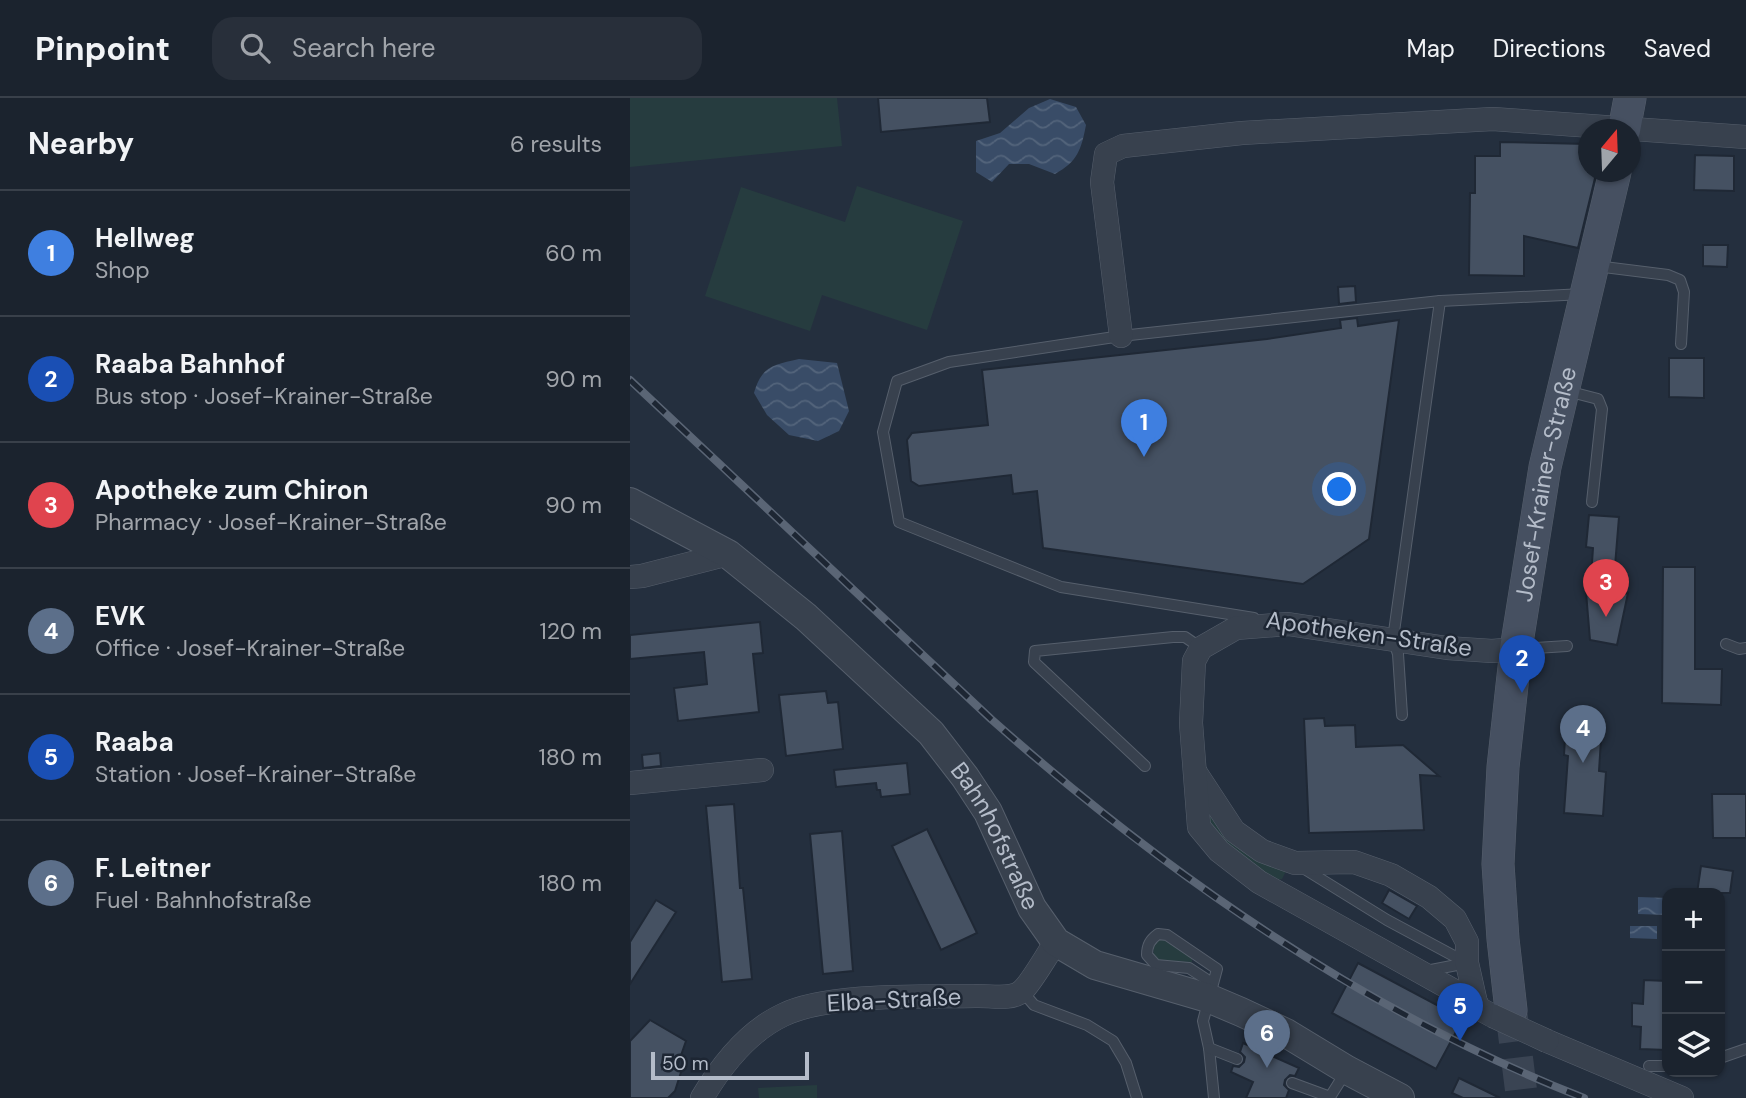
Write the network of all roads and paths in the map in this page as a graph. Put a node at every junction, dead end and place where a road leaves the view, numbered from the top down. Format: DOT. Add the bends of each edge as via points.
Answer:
graph roads {
  1 [pos="1626,118"];
  2 [pos="1746,137"];
  3 [pos="1613,182"];
  4 [pos="1590,280"];
  5 [pos="1440,301"];
  6 [pos="1121,336"];
  7 [pos="1681,344"];
  8 [pos="1564,390"];
  9 [pos="630,502"];
  10 [pos="1592,502"];
  11 [pos="728,554"];
  12 [pos="630,577"];
  13 [pos="1288,624"];
  14 [pos="1393,639"];
  15 [pos="1726,644"];
  16 [pos="1567,646"];
  17 [pos="1200,648"];
  18 [pos="1746,648"];
  19 [pos="1516,649"];
  20 [pos="1402,715"];
  21 [pos="1146,766"];
  22 [pos="1192,767"];
  23 [pos="762,770"];
  24 [pos="630,783"];
  25 [pos="1295,863"];
  26 [pos="1282,895"];
  27 [pos="1056,942"];
  28 [pos="1467,963"];
  29 [pos="1420,972"];
  30 [pos="1022,991"];
  31 [pos="1210,991"];
  32 [pos="1493,1010"];
  33 [pos="1209,1048"];
  34 [pos="1746,1049"];
  35 [pos="1725,1056"];
  36 [pos="1237,1059"];
  37 [pos="1649,1066"];
  38 [pos="1662,1066"];
  39 [pos="1347,1070"];
  40 [pos="1292,1083"];
  41 [pos="702,1098"];
  42 [pos="1137,1098"];
  43 [pos="1214,1098"];
  44 [pos="1331,1098"];
  45 [pos="1400,1098"];
  46 [pos="1682,1098"];
  1 -- 2 [label="street" via="1650,132"];
  1 -- 6 [label="street" via="1493,119 1242,133 1123,146 1106,154 1102,182"];
  3 -- 4 [label="main road, Josef-Krainer-Straße"];
  4 -- 5 [label="lane"];
  4 -- 7 [label="lane" via="1668,275 1680,280 1684,292"];
  4 -- 8 [label="main road, Josef-Krainer-Straße"];
  5 -- 6 [label="lane"];
  5 -- 14 [label="lane"];
  6 -- 13 [label="lane, Apotheken-Straße" via="949,362 897,381 883,432 899,522 1061,587"];
  8 -- 10 [label="lane" via="1598,399 1602,409"];
  8 -- 19 [label="main road, Josef-Krainer-Straße" via="1545,467"];
  9 -- 11 [label="street, Bahnhofstraße"];
  11 -- 12 [label="street"];
  11 -- 27 [label="street, Bahnhofstraße" via="806,617 931,733 988,812 1032,908"];
  13 -- 14 [label="street, Apotheken-Straße"];
  13 -- 17 [label="street" via="1236,628"];
  14 -- 19 [label="street, Apotheken-Straße" via="1447,648"];
  14 -- 20 [label="lane"];
  15 -- 18 [label="lane"];
  16 -- 19 [label="lane"];
  17 -- 21 [label="lane" via="1185,637 1173,637 1035,651 1034,662"];
  17 -- 22 [label="street" via="1194,661"];
  19 -- 32 [label="main road, Josef-Krainer-Straße" via="1503,767 1498,864 1503,939"];
  22 -- 25 [label="street" via="1234,831 1262,851"];
  22 -- 26 [label="street" via="1199,827 1219,851"];
  23 -- 24 [label="street"];
  25 -- 26 [label="street"];
  25 -- 28 [label="lane"];
  25 -- 28 [label="street" via="1354,862 1429,897 1455,919 1467,942"];
  26 -- 29 [label="street"];
  27 -- 30 [label="street"];
  27 -- 31 [label="street, Bahnhofstraße" via="1095,965"];
  28 -- 29 [label="lane"];
  28 -- 32 [label="street"];
  29 -- 32 [label="street"];
  30 -- 41 [label="street, Elba-Straße" via="1011,996 822,1002 783,1015 741,1045"];
  30 -- 42 [label="lane" via="1034,1005 1087,1025 1112,1041 1126,1063"];
  31 -- 31 [label="lane" via="1217,969 1167,934 1151,939 1147,956 1156,965 1189,968"];
  31 -- 33 [label="lane" via="1203,1021"];
  31 -- 39 [label="street, Bahnhofstraße"];
  32 -- 46 [label="street, bridge" via="1547,1041"];
  33 -- 36 [label="lane"];
  33 -- 43 [label="lane"];
  34 -- 35 [label="lane"];
  37 -- 38 [label="lane"];
  39 -- 44 [label="lane"];
  39 -- 45 [label="street, Bahnhofstraße"];
  40 -- 44 [label="lane"];
}
